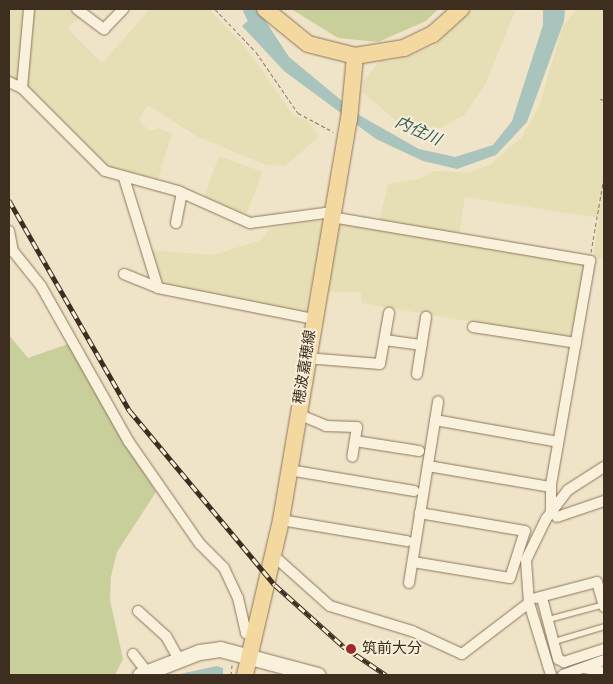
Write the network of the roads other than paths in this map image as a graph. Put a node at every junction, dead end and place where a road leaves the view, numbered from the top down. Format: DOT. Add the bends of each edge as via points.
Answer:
graph roads {
  1 [pos="29,9"];
  2 [pos="123,9"];
  3 [pos="265,9"];
  4 [pos="461,9"];
  5 [pos="82,10"];
  6 [pos="355,56"];
  7 [pos="9,82"];
  8 [pos="22,88"];
  9 [pos="124,178"];
  10 [pos="182,193"];
  11 [pos="331,214"];
  12 [pos="176,224"];
  13 [pos="9,231"];
  14 [pos="124,274"];
  15 [pos="158,288"];
  16 [pos="390,313"];
  17 [pos="426,317"];
  18 [pos="313,319"];
  19 [pos="473,326"];
  20 [pos="385,340"];
  21 [pos="576,343"];
  22 [pos="422,345"];
  23 [pos="306,358"];
  24 [pos="417,374"];
  25 [pos="438,401"];
  26 [pos="298,414"];
  27 [pos="435,420"];
  28 [pos="355,441"];
  29 [pos="558,442"];
  30 [pos="420,451"];
  31 [pos="352,457"];
  32 [pos="428,466"];
  33 [pos="604,467"];
  34 [pos="289,470"];
  35 [pos="551,487"];
  36 [pos="414,491"];
  37 [pos="604,502"];
  38 [pos="420,513"];
  39 [pos="554,514"];
  40 [pos="281,520"];
  41 [pos="407,541"];
  42 [pos="274,556"];
  43 [pos="413,562"];
  44 [pos="600,581"];
  45 [pos="410,583"];
  46 [pos="542,598"];
  47 [pos="528,601"];
  48 [pos="604,605"];
  49 [pos="138,611"];
  50 [pos="548,619"];
  51 [pos="604,626"];
  52 [pos="254,638"];
  53 [pos="554,641"];
  54 [pos="604,649"];
  55 [pos="133,654"];
  56 [pos="249,656"];
  57 [pos="179,659"];
  58 [pos="604,660"];
  59 [pos="584,668"];
  60 [pos="604,672"];
  61 [pos="143,674"];
  62 [pos="245,675"];
  63 [pos="318,675"];
  64 [pos="551,675"];
  65 [pos="563,675"];
  1 -- 8 [label="street"];
  2 -- 5 [label="street" via="104,29"];
  3 -- 6 [label="main road" via="308,44"];
  4 -- 6 [label="main road" via="433,34 404,48"];
  6 -- 11 [label="main road, 穂波嘉穂線" via="349,120"];
  7 -- 8 [label="street"];
  8 -- 9 [label="street" via="94,162"];
  9 -- 10 [label="street"];
  9 -- 15 [label="street"];
  10 -- 11 [label="street" via="250,223"];
  10 -- 12 [label="street"];
  11 -- 18 [label="main road, 穂波嘉穂線"];
  11 -- 21 [label="street" via="590,261"];
  13 -- 52 [label="street" via="12,251 41,286 129,442 200,544 224,568 238,598 246,633"];
  14 -- 15 [label="street"];
  15 -- 18 [label="street"];
  16 -- 20 [label="street"];
  17 -- 22 [label="street"];
  18 -- 23 [label="main road, 穂波嘉穂線"];
  19 -- 21 [label="street"];
  20 -- 22 [label="street"];
  20 -- 23 [label="street" via="380,364"];
  21 -- 29 [label="street"];
  22 -- 24 [label="street"];
  23 -- 26 [label="main road, 穂波嘉穂線"];
  25 -- 27 [label="street"];
  26 -- 28 [label="street" via="326,426 357,427"];
  26 -- 34 [label="main road, 穂波嘉穂線"];
  27 -- 29 [label="street"];
  27 -- 32 [label="street"];
  28 -- 30 [label="street"];
  28 -- 31 [label="street"];
  29 -- 35 [label="street"];
  32 -- 35 [label="street"];
  32 -- 38 [label="street"];
  33 -- 39 [label="street" via="568,490"];
  34 -- 36 [label="street"];
  34 -- 40 [label="main road, 穂波嘉穂線"];
  35 -- 39 [label="street"];
  37 -- 39 [label="street"];
  38 -- 43 [label="street"];
  38 -- 43 [label="street" via="525,531 510,578"];
  39 -- 47 [label="street" via="526,560"];
  40 -- 41 [label="street"];
  40 -- 42 [label="main road, 穂波嘉穂線"];
  42 -- 47 [label="street" via="330,606 412,631 462,654"];
  42 -- 52 [label="main road, 穂波嘉穂線"];
  43 -- 45 [label="street"];
  44 -- 46 [label="street"];
  44 -- 48 [label="street"];
  46 -- 47 [label="street"];
  46 -- 50 [label="street"];
  47 -- 64 [label="street"];
  48 -- 50 [label="lane"];
  49 -- 57 [label="street" via="166,636"];
  50 -- 53 [label="street"];
  51 -- 53 [label="lane"];
  52 -- 56 [label="main road, 穂波嘉穂線"];
  53 -- 54 [label="street" via="558,659 564,662"];
  55 -- 61 [label="street"];
  56 -- 57 [label="street" via="220,649"];
  56 -- 62 [label="main road, 穂波嘉穂線"];
  56 -- 63 [label="street"];
  57 -- 61 [label="street"];
  58 -- 59 [label="street"];
  59 -- 60 [label="street"];
  59 -- 65 [label="street"];
}
